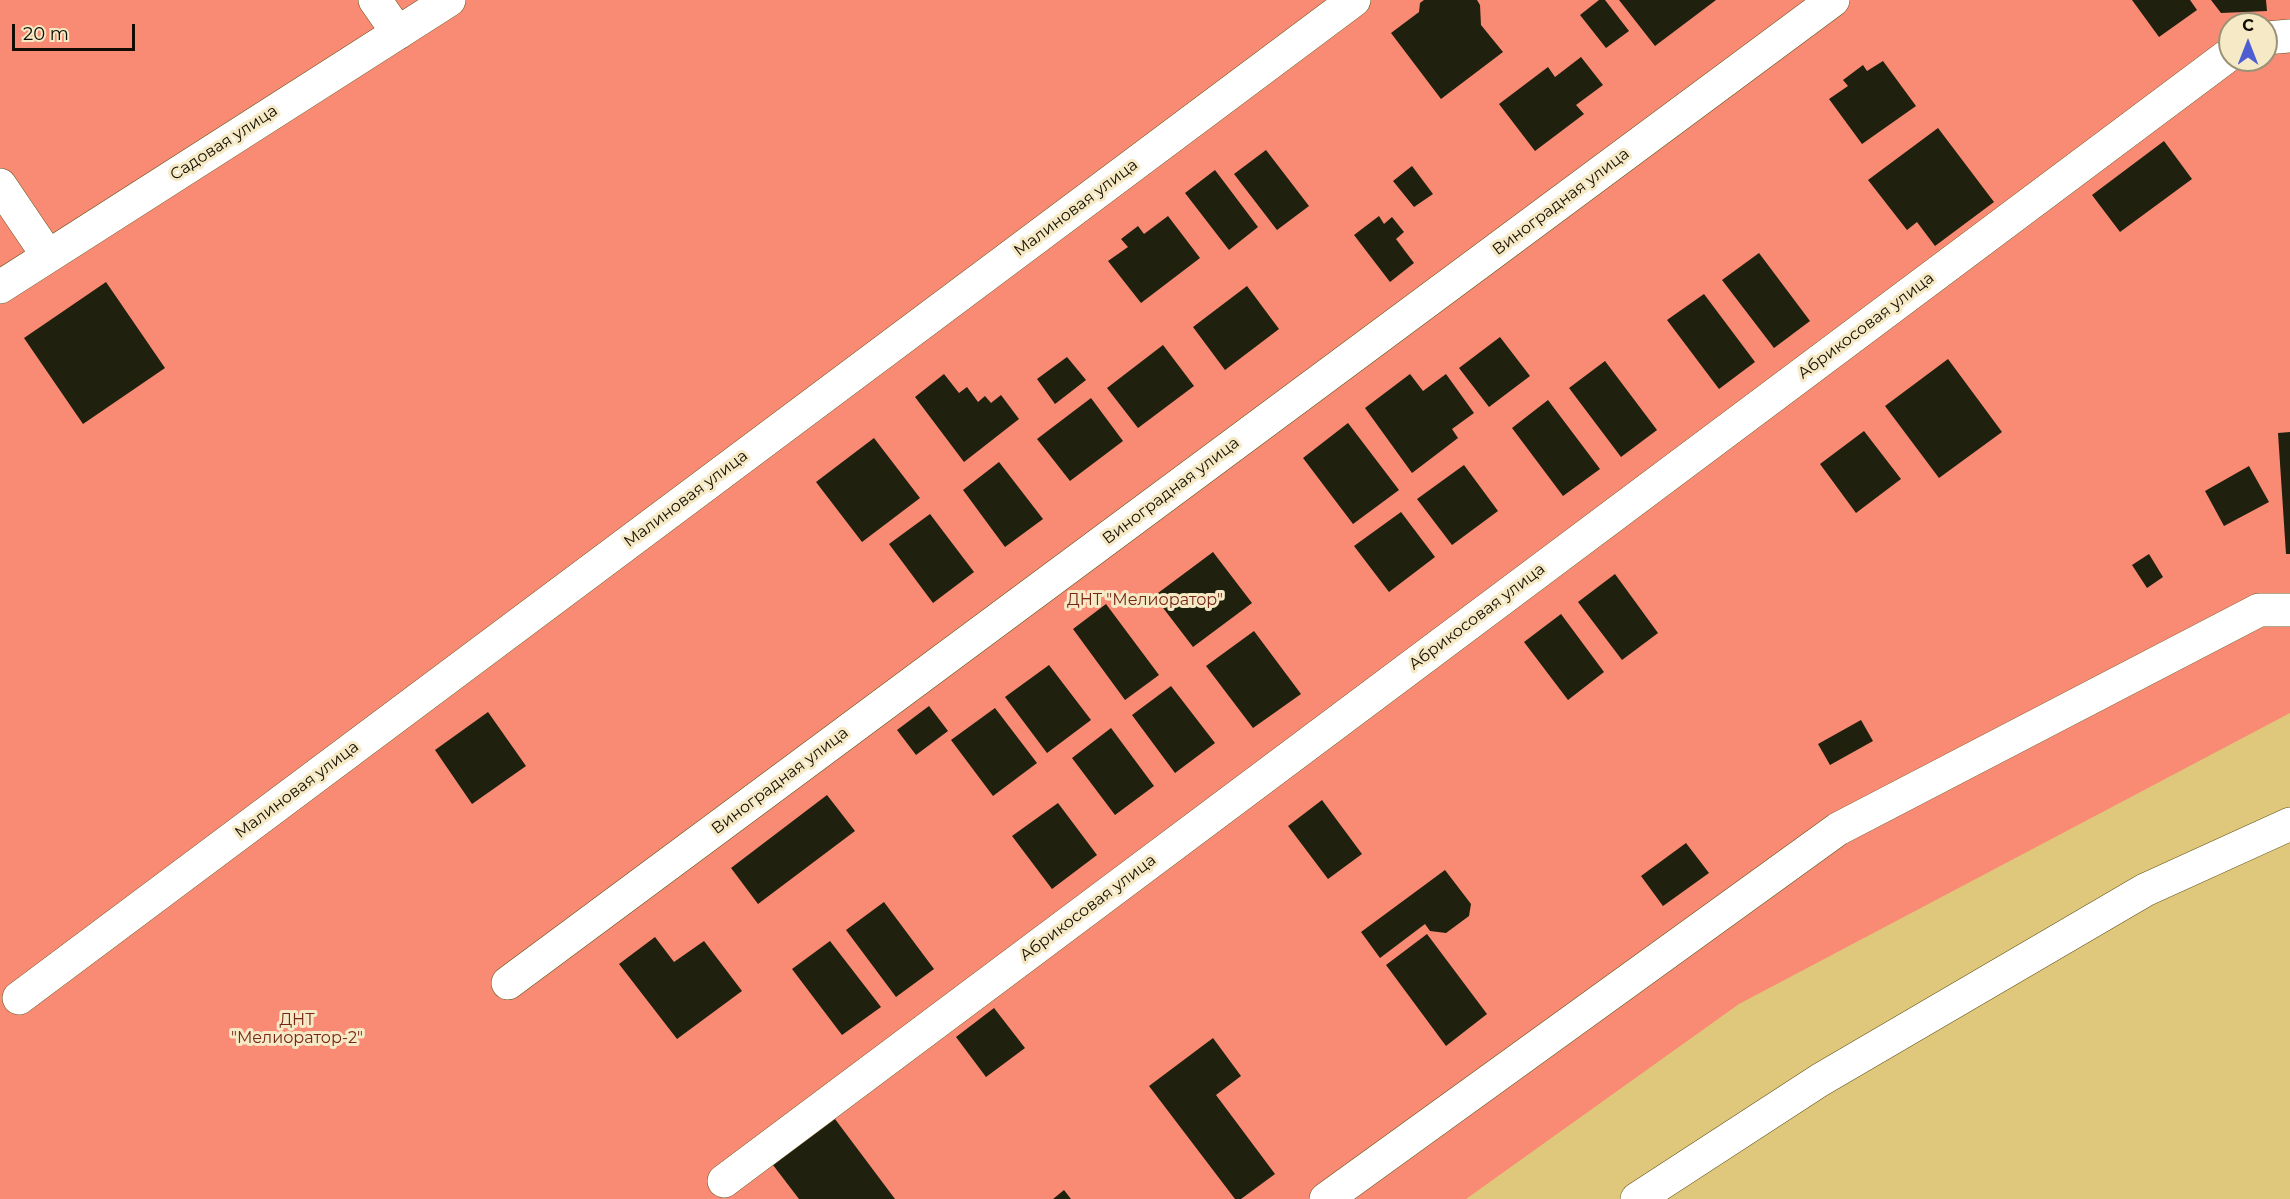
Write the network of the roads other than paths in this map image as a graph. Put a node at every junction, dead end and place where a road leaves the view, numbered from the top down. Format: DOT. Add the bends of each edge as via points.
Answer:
graph roads {
  1 [pos="375,0"];
  2 [pos="449,0"];
  3 [pos="1354,0"];
  4 [pos="1833,0"];
  5 [pos="398,33"];
  6 [pos="2218,63"];
  7 [pos="0,185"];
  8 [pos="48,256"];
  9 [pos="0,287"];
  10 [pos="2290,610"];
  11 [pos="2290,824"];
  12 [pos="508,983"];
  13 [pos="19,998"];
  14 [pos="724,1181"];
  15 [pos="1326,1199"];
  16 [pos="1637,1199"];
  1 -- 5 [label="main road"];
  2 -- 5 [label="main road, Садовая улица"];
  3 -- 13 [label="main road, Малиновая улица"];
  4 -- 12 [label="main road, Виноградная улица"];
  5 -- 8 [label="main road, Садовая улица"];
  6 -- 14 [label="main road, Абрикосовая улица"];
  7 -- 8 [label="main road"];
  8 -- 9 [label="main road, Садовая улица"];
  10 -- 15 [label="main road" via="2259,610 1838,829"];
  11 -- 16 [label="main road" via="2145,890 1820,1080"];
}
